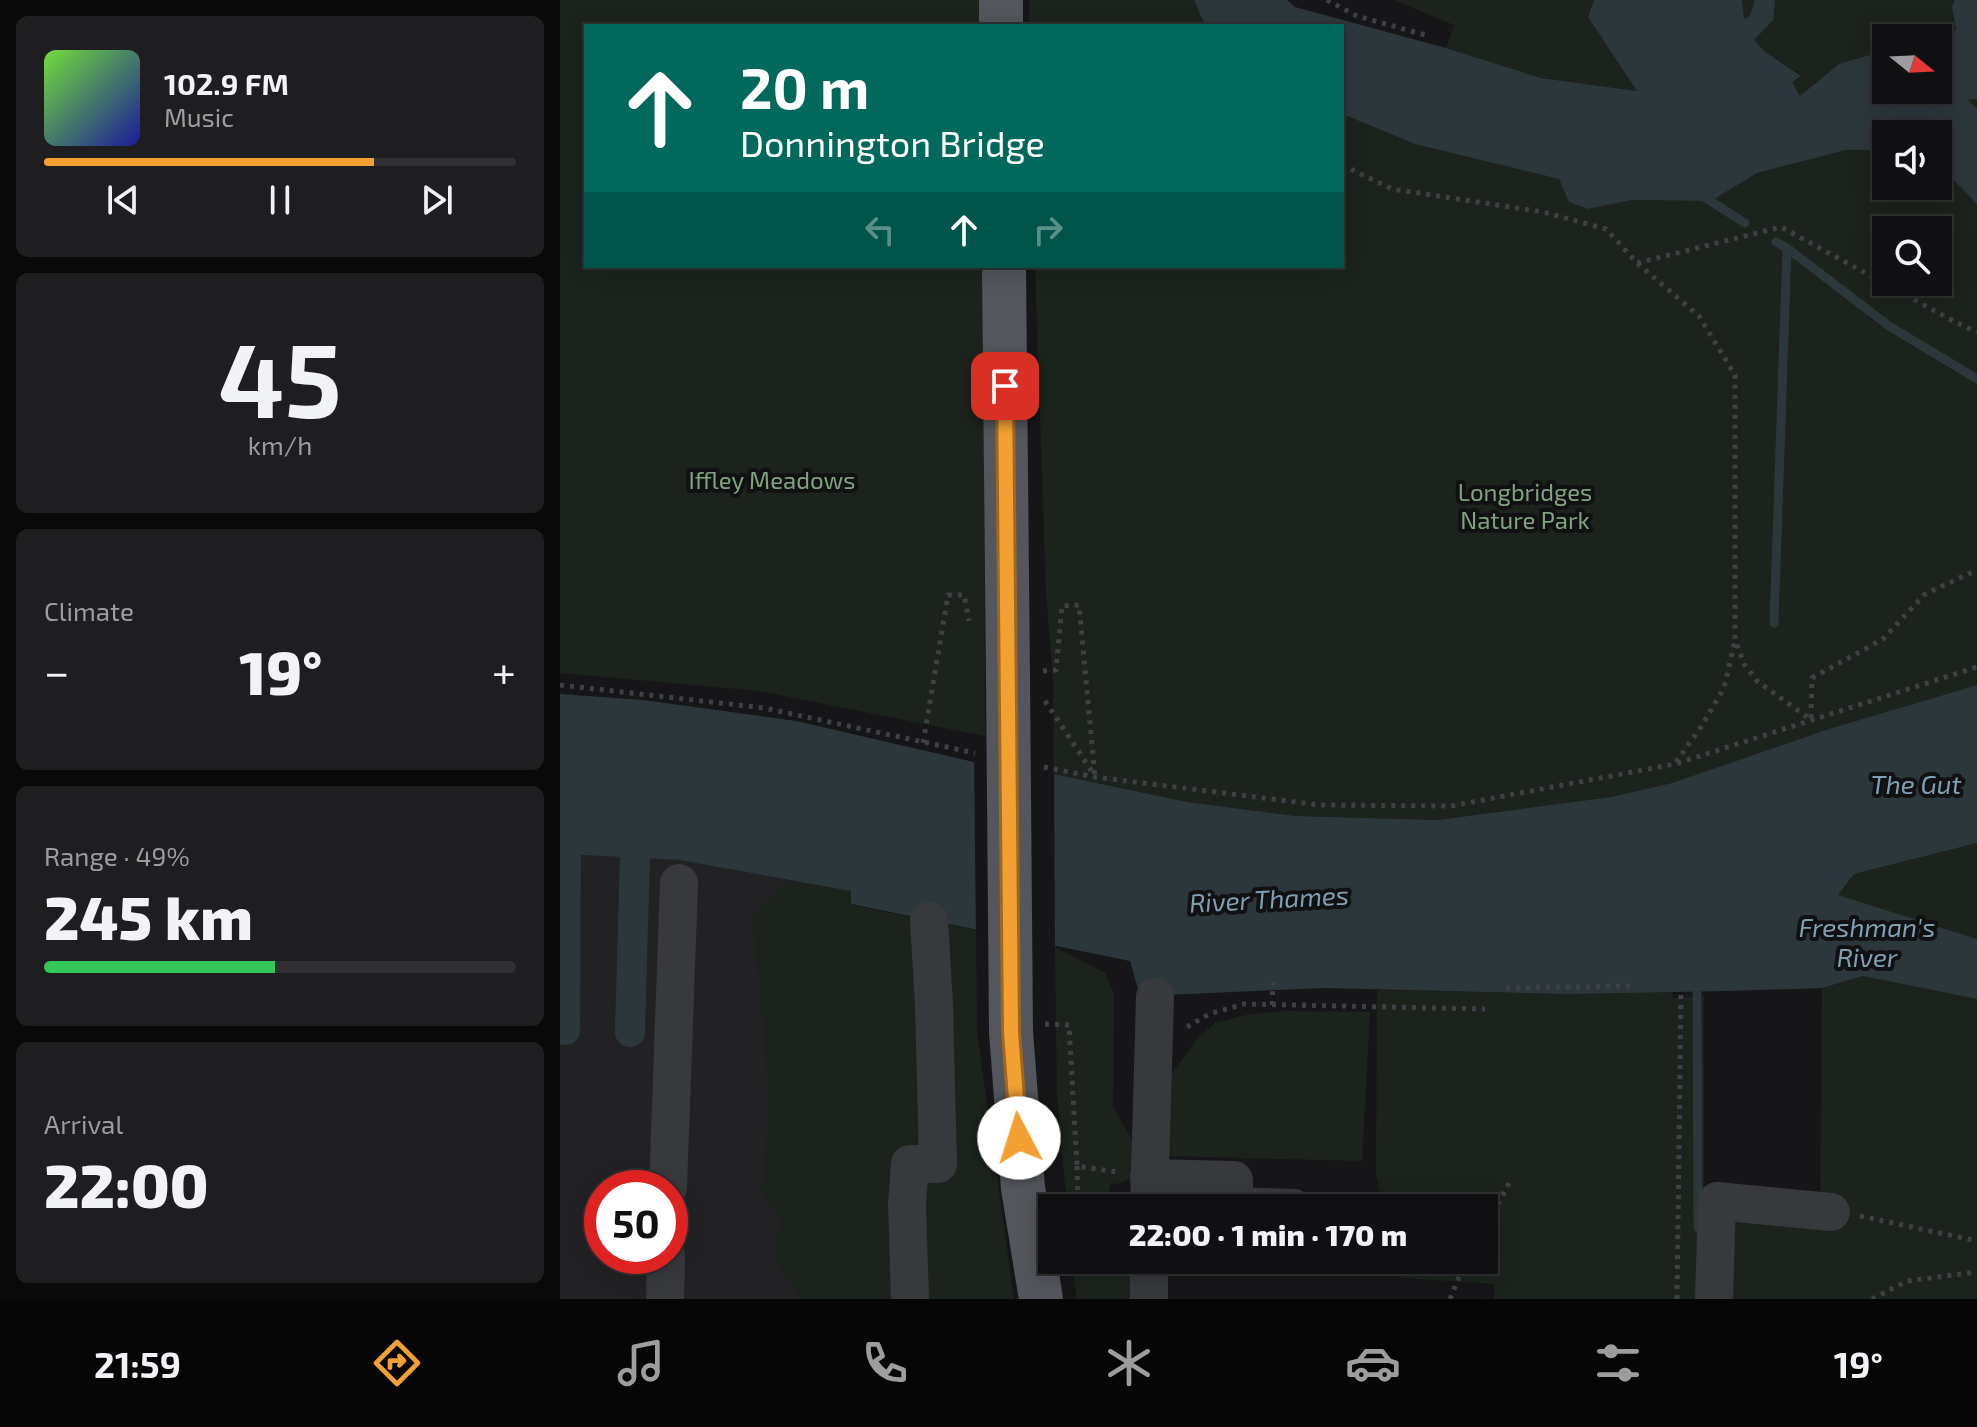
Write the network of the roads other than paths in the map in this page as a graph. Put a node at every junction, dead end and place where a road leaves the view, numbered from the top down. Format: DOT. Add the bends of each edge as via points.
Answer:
graph roads {
  1 [pos="1001,0"];
  2 [pos="1001,24"];
  3 [pos="1004,268"];
  4 [pos="679,883"];
  5 [pos="929,921"];
  6 [pos="1155,997"];
  7 [pos="669,1170"];
  8 [pos="1150,1181"];
  9 [pos="1234,1194"];
  10 [pos="1831,1212"];
  11 [pos="666,1274"];
  12 [pos="1149,1274"];
  13 [pos="665,1299"];
  14 [pos="910,1299"];
  15 [pos="1041,1299"];
  16 [pos="1149,1299"];
  17 [pos="1714,1299"];
  1 -- 2 [label="main road"];
  3 -- 15 [label="main road, bridge" via="1025,676 1028,1028 1023,1188"];
  4 -- 7 [label="lane"];
  5 -- 14 [label="lane" via="938,1164 910,1164"];
  6 -- 8 [label="lane"];
  8 -- 9 [label="lane" via="1234,1180"];
  10 -- 17 [label="lane" via="1717,1201"];
  11 -- 13 [label="lane"];
  12 -- 16 [label="lane"];
}
